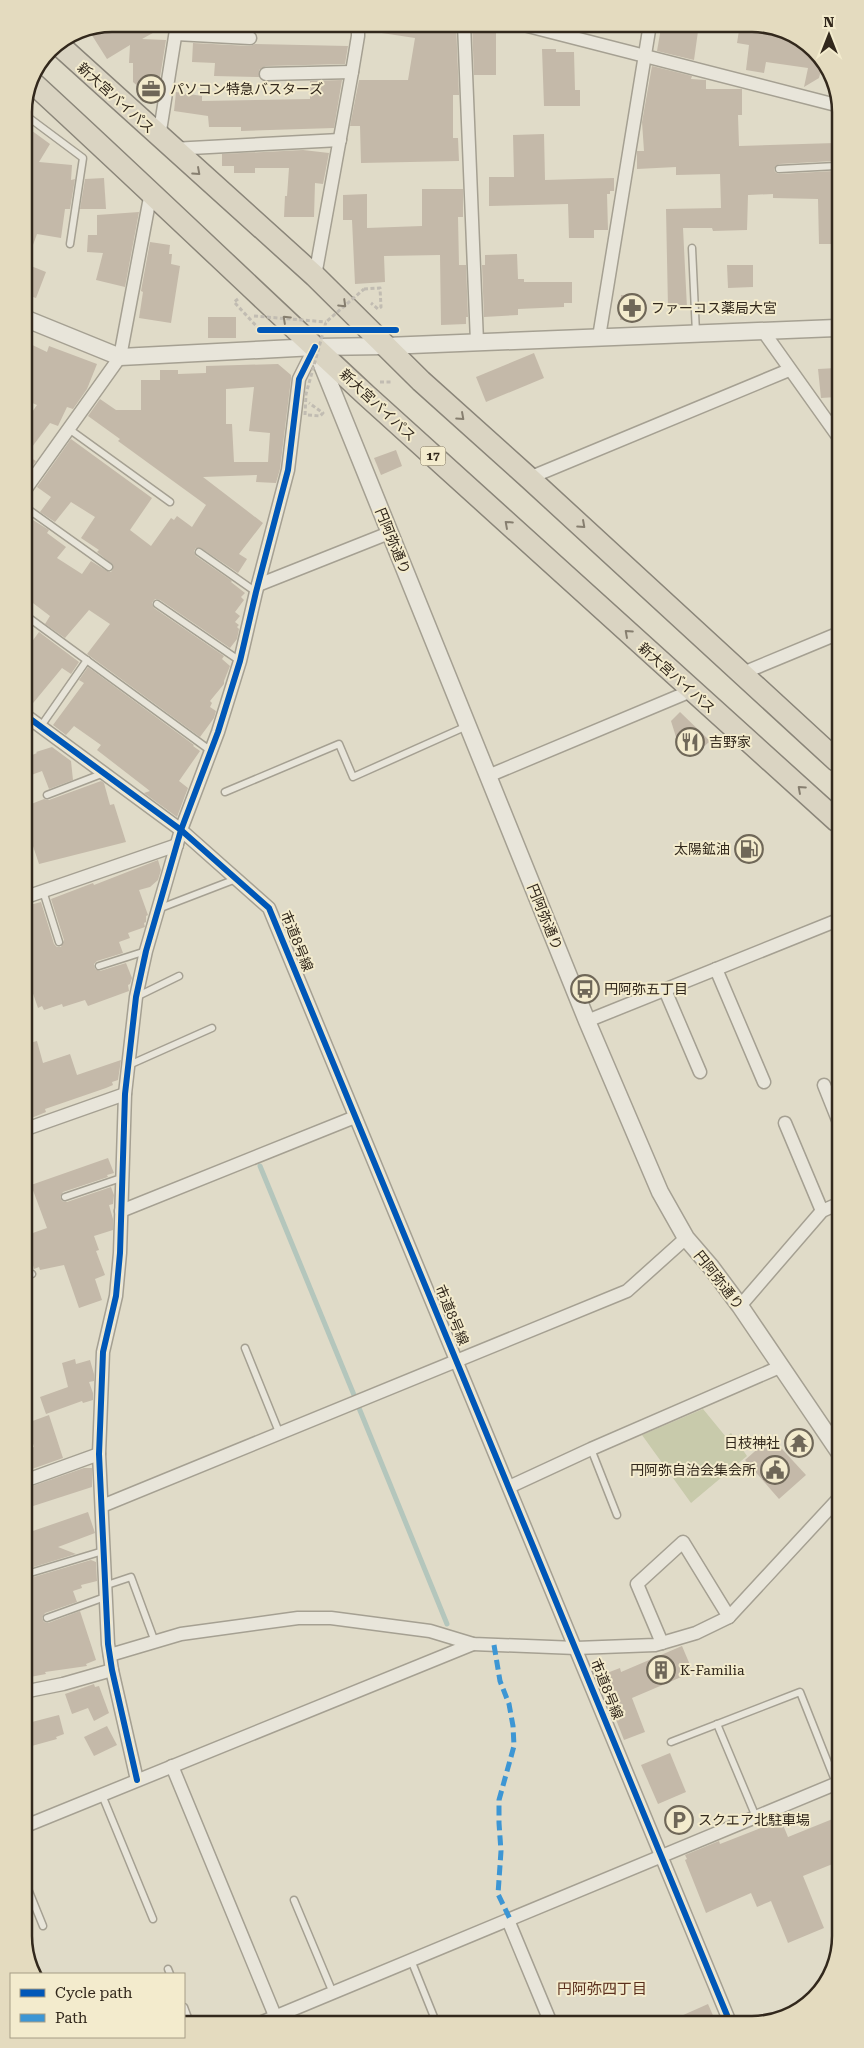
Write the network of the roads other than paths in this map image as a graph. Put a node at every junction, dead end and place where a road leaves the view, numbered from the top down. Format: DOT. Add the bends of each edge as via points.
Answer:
graph roads {
  1 [pos="177,33"];
  2 [pos="209,33"];
  3 [pos="358,33"];
  4 [pos="464,33"];
  5 [pos="555,33"];
  6 [pos="648,33"];
  7 [pos="250,38"];
  8 [pos="64,49"];
  9 [pos="644,56"];
  10 [pos="352,72"];
  11 [pos="266,74"];
  12 [pos="37,87"];
  13 [pos="831,103"];
  14 [pos="33,121"];
  15 [pos="340,140"];
  16 [pos="166,143"];
  17 [pos="832,166"];
  18 [pos="779,169"];
  19 [pos="152,192"];
  20 [pos="70,244"];
  21 [pos="692,248"];
  22 [pos="314,276"];
  23 [pos="33,322"];
  24 [pos="832,328"];
  25 [pos="763,331"];
  26 [pos="696,333"];
  27 [pos="599,337"];
  28 [pos="477,342"];
  29 [pos="386,346"];
  30 [pos="315,347"];
  31 [pos="120,357"];
  32 [pos="790,370"];
  33 [pos="832,429"];
  34 [pos="69,430"];
  35 [pos="529,478"];
  36 [pos="33,479"];
  37 [pos="170,502"];
  38 [pos="33,513"];
  39 [pos="389,533"];
  40 [pos="199,552"];
  41 [pos="109,567"];
  42 [pos="257,588"];
  43 [pos="157,604"];
  44 [pos="33,621"];
  45 [pos="832,636"];
  46 [pos="87,660"];
  47 [pos="240,661"];
  48 [pos="743,673"];
  49 [pos="691,691"];
  50 [pos="33,720"];
  51 [pos="41,726"];
  52 [pos="468,726"];
  53 [pos="211,751"];
  54 [pos="832,756"];
  55 [pos="104,772"];
  56 [pos="488,776"];
  57 [pos="225,792"];
  58 [pos="46,795"];
  59 [pos="832,816"];
  60 [pos="181,830"];
  61 [pos="177,845"];
  62 [pos="236,879"];
  63 [pos="42,891"];
  64 [pos="33,894"];
  65 [pos="157,909"];
  66 [pos="832,922"];
  67 [pos="59,942"];
  68 [pos="146,952"];
  69 [pos="100,966"];
  70 [pos="716,969"];
  71 [pos="179,976"];
  72 [pos="665,990"];
  73 [pos="136,997"];
  74 [pos="587,1021"];
  75 [pos="212,1028"];
  76 [pos="128,1065"];
  77 [pos="700,1072"];
  78 [pos="764,1082"];
  79 [pos="824,1085"];
  80 [pos="125,1094"];
  81 [pos="832,1105"];
  82 [pos="355,1117"];
  83 [pos="785,1123"];
  84 [pos="33,1126"];
  85 [pos="121,1178"];
  86 [pos="65,1197"];
  87 [pos="832,1207"];
  88 [pos="121,1211"];
  89 [pos="822,1211"];
  90 [pos="686,1238"];
  91 [pos="740,1306"];
  92 [pos="245,1348"];
  93 [pos="458,1362"];
  94 [pos="782,1366"];
  95 [pos="280,1432"];
  96 [pos="832,1441"];
  97 [pos="591,1449"];
  98 [pos="99,1454"];
  99 [pos="33,1477"];
  100 [pos="509,1488"];
  101 [pos="102,1506"];
  102 [pos="832,1506"];
  103 [pos="617,1515"];
  104 [pos="103,1551"];
  105 [pos="33,1572"];
  106 [pos="105,1592"];
  107 [pos="729,1617"];
  108 [pos="47,1618"];
  109 [pos="155,1642"];
  110 [pos="662,1643"];
  111 [pos="473,1644"];
  112 [pos="576,1648"];
  113 [pos="110,1655"];
  114 [pos="112,1670"];
  115 [pos="33,1690"];
  116 [pos="717,1724"];
  117 [pos="671,1742"];
  118 [pos="172,1766"];
  119 [pos="832,1769"];
  120 [pos="137,1780"];
  121 [pos="832,1785"];
  122 [pos="102,1795"];
  123 [pos="756,1817"];
  124 [pos="33,1823"];
  125 [pos="662,1856"];
  126 [pos="294,1900"];
  127 [pos="33,1901"];
  128 [pos="153,1919"];
  129 [pos="508,1920"];
  130 [pos="43,1926"];
  131 [pos="411,1960"];
  132 [pos="333,1993"];
  133 [pos="275,2015"];
  134 [pos="287,2015"];
  135 [pos="433,2016"];
  136 [pos="548,2016"];
  137 [pos="727,2016"];
  1 -- 16 [label="street"];
  2 -- 7 [label="street"];
  3 -- 10 [label="street"];
  4 -- 28 [label="street"];
  5 -- 9 [label="street"];
  6 -- 9 [label="street"];
  8 -- 16 [label="highway, 新大宮バイパス"];
  9 -- 13 [label="street"];
  9 -- 27 [label="street"];
  10 -- 11 [label="street"];
  10 -- 15 [label="street"];
  12 -- 19 [label="highway, 新大宮バイパス / 17"];
  14 -- 20 [label="lane" via="83,158"];
  15 -- 16 [label="street"];
  15 -- 22 [label="street"];
  16 -- 22 [label="highway, 新大宮バイパス, one-way"];
  17 -- 18 [label="lane"];
  30 -- 19 [label="highway, 新大宮バイパス / 17, one-way"];
  19 -- 31 [label="street"];
  21 -- 26 [label="lane"];
  22 -- 29 [label="highway, 新大宮バイパス, one-way"];
  23 -- 31 [label="street"];
  24 -- 25 [label="street"];
  25 -- 26 [label="street"];
  25 -- 32 [label="street"];
  26 -- 27 [label="street"];
  27 -- 28 [label="street"];
  28 -- 29 [label="street"];
  29 -- 30 [label="street"];
  29 -- 35 [label="highway, 新大宮バイパス, one-way" via="421,382"];
  30 -- 31 [label="street"];
  30 -- 39 [label="street, 円阿弥通り"];
  30 -- 42 [label="street" via="299,379 288,470"];
  49 -- 30 [label="highway, 新大宮バイパス / 17, one-way"];
  31 -- 34 [label="street"];
  32 -- 33 [label="street"];
  32 -- 35 [label="street"];
  34 -- 36 [label="street"];
  34 -- 37 [label="lane"];
  35 -- 48 [label="highway, 新大宮バイパス, one-way"];
  38 -- 41 [label="lane"];
  39 -- 42 [label="street"];
  39 -- 52 [label="street, 円阿弥通り"];
  40 -- 42 [label="lane"];
  42 -- 47 [label="street"];
  43 -- 47 [label="lane"];
  44 -- 46 [label="lane"];
  45 -- 48 [label="street"];
  46 -- 51 [label="lane"];
  46 -- 53 [label="lane"];
  47 -- 53 [label="street"];
  48 -- 54 [label="highway, 新大宮バイパス"];
  49 -- 56 [label="street"];
  59 -- 49 [label="highway, 新大宮バイパス / 17, one-way"];
  50 -- 51 [label="street, 市道8号線"];
  51 -- 55 [label="street, 市道8号線"];
  52 -- 56 [label="street, 円阿弥通り"];
  52 -- 57 [label="lane" via="353,777 339,744"];
  53 -- 60 [label="street"];
  55 -- 58 [label="lane"];
  55 -- 60 [label="street, 市道8号線"];
  56 -- 74 [label="street, 円阿弥通り"];
  60 -- 61 [label="street"];
  60 -- 62 [label="street, 市道8号線"];
  61 -- 63 [label="street"];
  61 -- 65 [label="street"];
  62 -- 65 [label="lane"];
  62 -- 82 [label="street, 市道8号線" via="269,908"];
  63 -- 64 [label="street"];
  63 -- 67 [label="lane"];
  65 -- 68 [label="street"];
  66 -- 70 [label="street"];
  68 -- 69 [label="lane"];
  68 -- 73 [label="street"];
  70 -- 72 [label="street"];
  70 -- 78 [label="street"];
  71 -- 73 [label="lane"];
  72 -- 74 [label="street"];
  72 -- 77 [label="street"];
  73 -- 76 [label="street"];
  74 -- 90 [label="street, 円阿弥通り" via="660,1192"];
  75 -- 76 [label="lane"];
  76 -- 80 [label="street"];
  79 -- 81 [label="street"];
  80 -- 84 [label="street"];
  80 -- 85 [label="street"];
  82 -- 88 [label="street"];
  82 -- 93 [label="street, 市道8号線"];
  83 -- 89 [label="street"];
  85 -- 86 [label="lane"];
  85 -- 88 [label="street"];
  87 -- 89 [label="street"];
  88 -- 98 [label="street" via="116,1296 103,1352"];
  89 -- 91 [label="street"];
  90 -- 91 [label="street, 円阿弥通り"];
  90 -- 93 [label="street" via="627,1291"];
  91 -- 94 [label="street, 円阿弥通り"];
  92 -- 95 [label="lane"];
  93 -- 95 [label="street"];
  93 -- 100 [label="street, 市道8号線"];
  94 -- 96 [label="street, 円阿弥通り"];
  94 -- 97 [label="street"];
  95 -- 101 [label="street"];
  97 -- 100 [label="street"];
  97 -- 103 [label="lane"];
  98 -- 99 [label="street"];
  98 -- 101 [label="street"];
  100 -- 112 [label="street, 市道8号線"];
  101 -- 104 [label="street"];
  102 -- 107 [label="street"];
  104 -- 105 [label="lane"];
  104 -- 106 [label="street"];
  106 -- 108 [label="lane"];
  106 -- 109 [label="lane" via="130,1577"];
  106 -- 113 [label="street"];
  107 -- 110 [label="street" via="696,1633"];
  107 -- 110 [label="street" via="682,1542 637,1584"];
  109 -- 111 [label="street" via="181,1634 298,1618 331,1618 430,1631"];
  109 -- 113 [label="street"];
  110 -- 112 [label="street"];
  111 -- 112 [label="street"];
  111 -- 118 [label="street"];
  112 -- 125 [label="street, 市道8号線"];
  113 -- 114 [label="street"];
  114 -- 115 [label="street"];
  114 -- 120 [label="street"];
  116 -- 117 [label="lane"];
  116 -- 119 [label="lane" via="800,1692"];
  116 -- 123 [label="lane"];
  118 -- 120 [label="street"];
  118 -- 133 [label="street"];
  120 -- 122 [label="street"];
  121 -- 123 [label="street"];
  122 -- 124 [label="street"];
  122 -- 128 [label="lane"];
  123 -- 125 [label="street"];
  125 -- 129 [label="street"];
  125 -- 137 [label="street, 市道8号線"];
  126 -- 132 [label="lane"];
  127 -- 130 [label="lane"];
  129 -- 131 [label="street"];
  129 -- 136 [label="street"];
  131 -- 132 [label="street"];
  131 -- 135 [label="lane"];
  132 -- 134 [label="street"];
}
